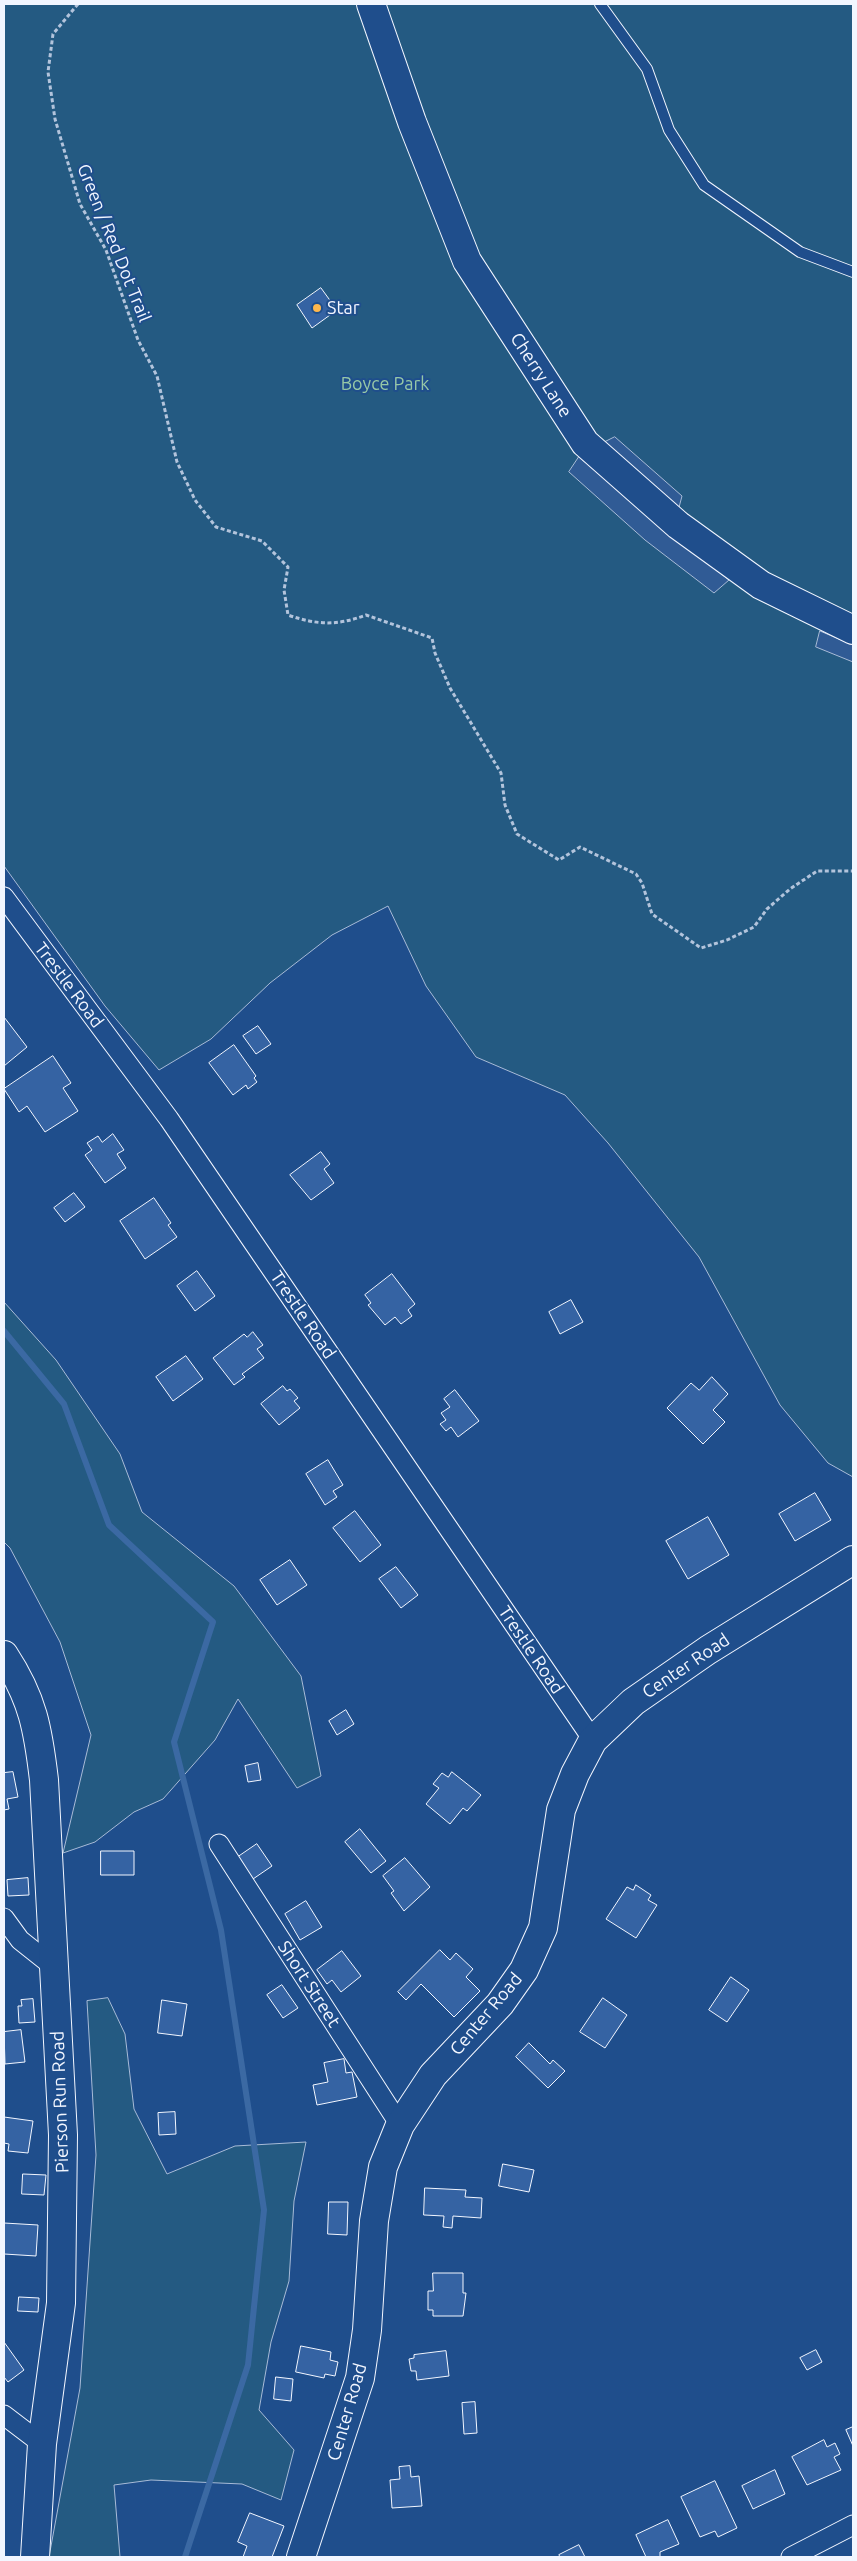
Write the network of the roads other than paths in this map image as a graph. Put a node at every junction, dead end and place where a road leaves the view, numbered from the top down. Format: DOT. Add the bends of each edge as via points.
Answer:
graph roads {
  1 [pos="371,4"];
  2 [pos="600,4"];
  3 [pos="853,272"];
  4 [pos="853,630"];
  5 [pos="4,897"];
  6 [pos="853,1560"];
  7 [pos="4,1655"];
  8 [pos="593,1740"];
  9 [pos="219,1844"];
  10 [pos="4,1918"];
  11 [pos="54,1967"];
  12 [pos="400,2125"];
  13 [pos="4,2414"];
  14 [pos="42,2444"];
  15 [pos="853,2526"];
  16 [pos="36,2557"];
  17 [pos="301,2557"];
  18 [pos="790,2557"];
  1 -- 4 [label="street, Cherry Lane" via="412,122 467,261 585,442 678,525 761,584"];
  2 -- 3 [label="lane" via="647,69 668,130 704,185 800,252"];
  5 -- 8 [label="street, Trestle Road" via="169,1119"];
  6 -- 8 [label="street, Center Road" via="700,1655 633,1702"];
  7 -- 11 [label="street, Pierson Run Road" via="31,1704 39,1732"];
  8 -- 12 [label="street, Center Road" via="561,1810 543,1928 524,1970 500,2004 433,2076"];
  9 -- 12 [label="street, Short Street"];
  10 -- 11 [label="street" via="20,1940"];
  11 -- 14 [label="street, Pierson Run Road" via="63,2135 61,2303"];
  12 -- 17 [label="street, Center Road" via="383,2167 374,2221 367,2330 360,2378"];
  13 -- 14 [label="street"];
  14 -- 16 [label="street, Pierson Run Road"];
  15 -- 18 [label="street"];
}
